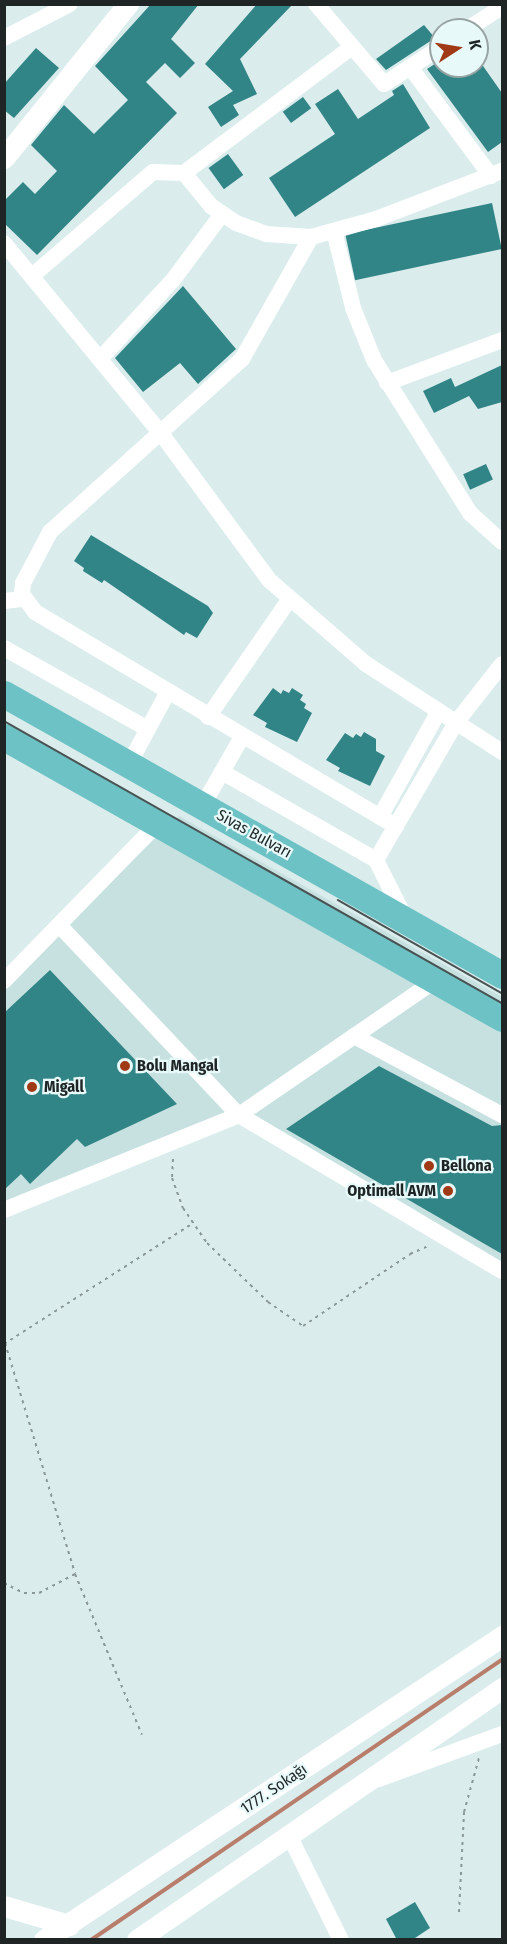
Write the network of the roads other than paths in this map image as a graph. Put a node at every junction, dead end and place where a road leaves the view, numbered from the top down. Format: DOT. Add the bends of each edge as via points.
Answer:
graph roads {
  1 [pos="70,4"];
  2 [pos="128,4"];
  3 [pos="316,4"];
  4 [pos="496,8"];
  5 [pos="482,18"];
  6 [pos="4,38"];
  7 [pos="352,46"];
  8 [pos="429,54"];
  9 [pos="410,67"];
  10 [pos="4,158"];
  11 [pos="184,173"];
  12 [pos="497,173"];
  13 [pos="222,214"];
  14 [pos="334,231"];
  15 [pos="311,237"];
  16 [pos="4,243"];
  17 [pos="32,276"];
  18 [pos="502,340"];
  19 [pos="100,359"];
  20 [pos="387,383"];
  21 [pos="160,432"];
  22 [pos="502,542"];
  23 [pos="24,599"];
  24 [pos="289,600"];
  25 [pos="4,601"];
  26 [pos="4,648"];
  27 [pos="502,664"];
  28 [pos="168,693"];
  29 [pos="4,694"];
  30 [pos="438,713"];
  31 [pos="208,717"];
  32 [pos="454,724"];
  33 [pos="148,729"];
  34 [pos="4,737"];
  35 [pos="242,737"];
  36 [pos="502,752"];
  37 [pos="129,764"];
  38 [pos="222,772"];
  39 [pos="203,805"];
  40 [pos="380,817"];
  41 [pos="157,824"];
  42 [pos="396,826"];
  43 [pos="376,860"];
  44 [pos="406,920"];
  45 [pos="60,926"];
  46 [pos="502,975"];
  47 [pos="436,980"];
  48 [pos="4,981"];
  49 [pos="502,1017"];
  50 [pos="354,1036"];
  51 [pos="239,1115"];
  52 [pos="502,1115"];
  53 [pos="4,1210"];
  54 [pos="502,1271"];
  55 [pos="502,1636"];
  56 [pos="502,1688"];
  57 [pos="502,1734"];
  58 [pos="361,1786"];
  59 [pos="289,1835"];
  60 [pos="4,1906"];
  61 [pos="69,1925"];
  62 [pos="45,1940"];
  63 [pos="137,1940"];
  64 [pos="340,1940"];
  1 -- 6 [label="street"];
  2 -- 10 [label="street"];
  3 -- 7 [label="street"];
  4 -- 5 [label="street"];
  7 -- 9 [label="street" via="384,84"];
  7 -- 11 [label="street"];
  8 -- 9 [label="street"];
  9 -- 12 [label="street"];
  11 -- 13 [label="street" via="201,196"];
  11 -- 17 [label="street" via="153,172"];
  12 -- 14 [label="street"];
  13 -- 15 [label="street" via="266,234"];
  13 -- 19 [label="street" via="173,279"];
  14 -- 15 [label="street"];
  14 -- 20 [label="street" via="353,308"];
  15 -- 21 [label="street" via="242,359"];
  16 -- 17 [label="street"];
  17 -- 19 [label="street"];
  18 -- 20 [label="street"];
  19 -- 21 [label="street"];
  20 -- 22 [label="street" via="470,513"];
  21 -- 23 [label="street" via="50,532 23,583"];
  21 -- 24 [label="street" via="269,580"];
  23 -- 25 [label="street"];
  23 -- 28 [label="street" via="35,612"];
  24 -- 30 [label="street" via="351,653"];
  24 -- 31 [label="street"];
  26 -- 33 [label="street"];
  27 -- 32 [label="street"];
  28 -- 31 [label="street"];
  28 -- 33 [label="street"];
  29 -- 37 [label="highway, Sivas Bulvarı"];
  30 -- 32 [label="street"];
  30 -- 40 [label="street"];
  31 -- 35 [label="street"];
  32 -- 36 [label="street"];
  32 -- 42 [label="street"];
  33 -- 37 [label="street"];
  34 -- 41 [label="highway"];
  35 -- 38 [label="street"];
  35 -- 40 [label="street"];
  37 -- 39 [label="highway, Sivas Bulvarı"];
  38 -- 39 [label="street"];
  38 -- 43 [label="street"];
  39 -- 44 [label="highway, Sivas Bulvarı"];
  40 -- 42 [label="street"];
  41 -- 45 [label="street"];
  41 -- 47 [label="highway"];
  42 -- 43 [label="street"];
  43 -- 44 [label="street"];
  44 -- 46 [label="highway, Sivas Bulvarı"];
  45 -- 48 [label="street"];
  45 -- 51 [label="street"];
  47 -- 49 [label="highway"];
  47 -- 50 [label="street"];
  50 -- 51 [label="street"];
  50 -- 52 [label="street"];
  51 -- 53 [label="street"];
  51 -- 54 [label="street"];
  55 -- 61 [label="street, 1777. Sokağı"];
  56 -- 58 [label="street"];
  57 -- 58 [label="street"];
  58 -- 59 [label="street"];
  59 -- 63 [label="street"];
  59 -- 64 [label="street"];
  60 -- 61 [label="street"];
  61 -- 62 [label="street, 1777. Sokağı"];
}
